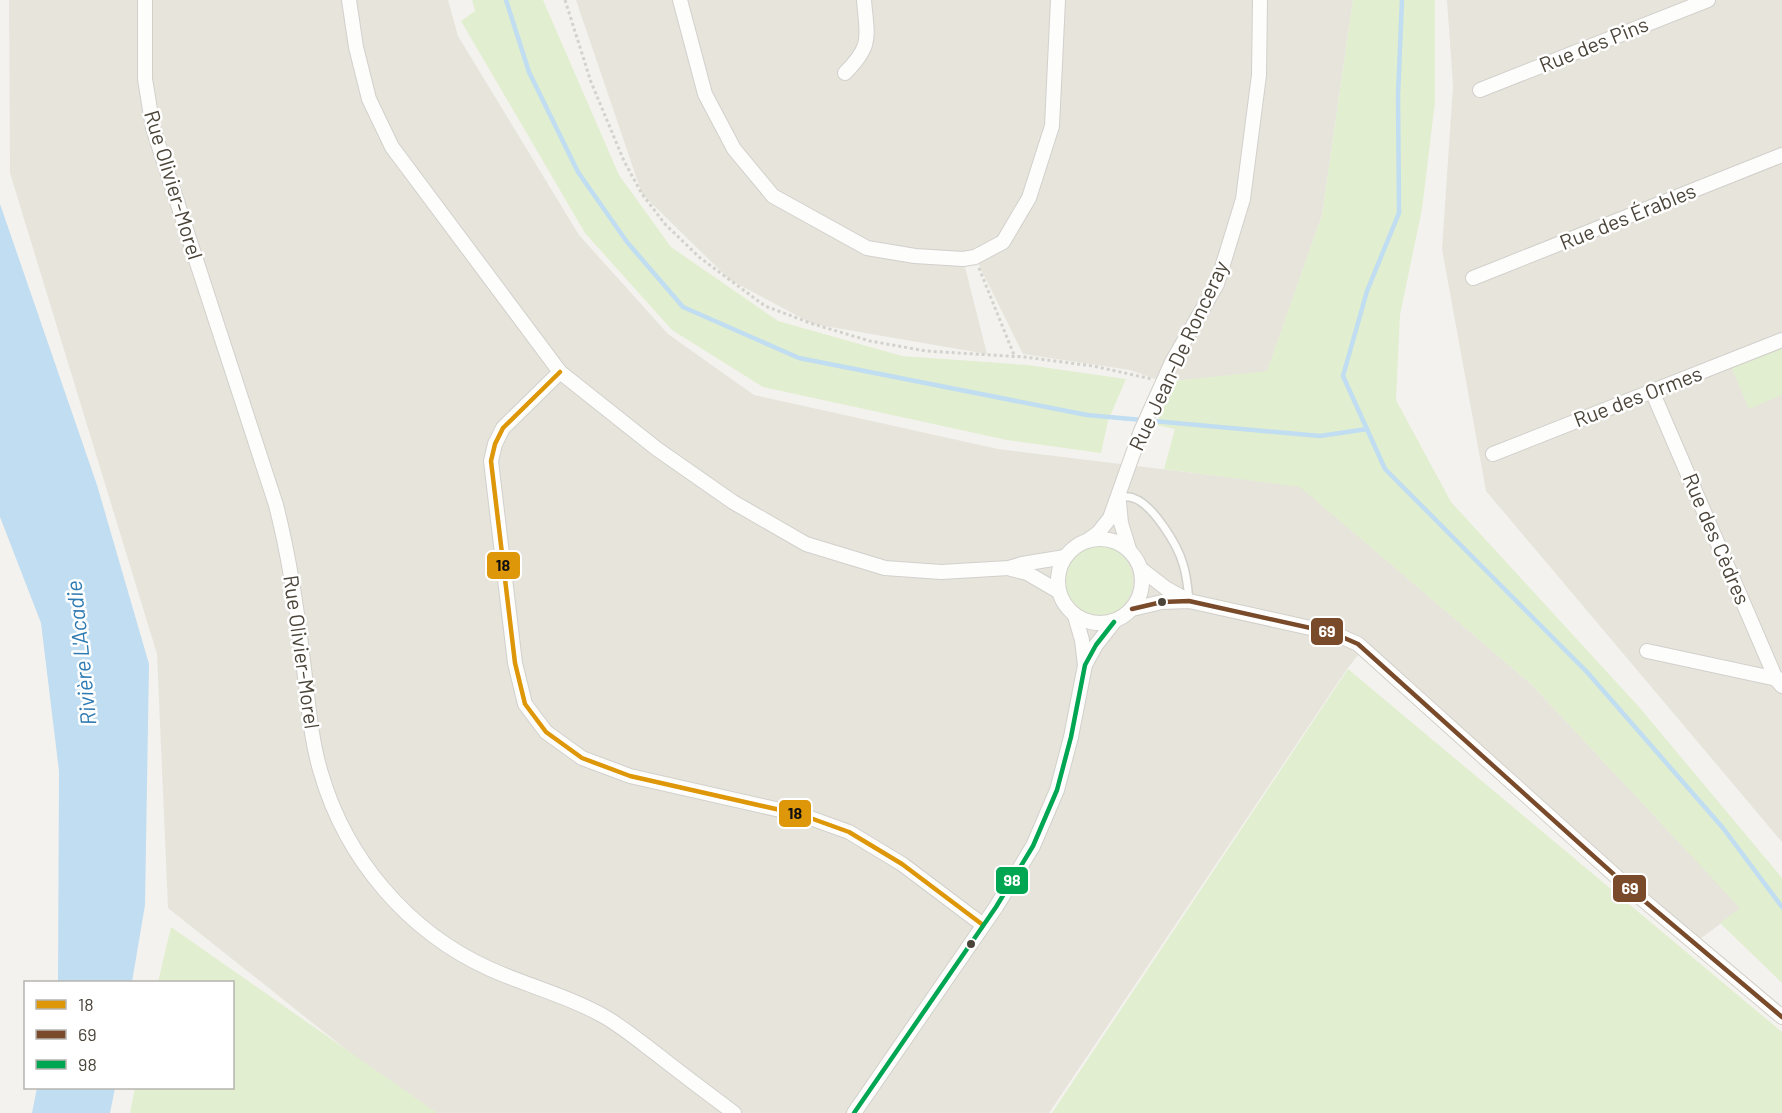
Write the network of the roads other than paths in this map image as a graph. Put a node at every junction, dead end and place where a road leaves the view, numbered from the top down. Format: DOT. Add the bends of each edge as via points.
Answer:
graph roads {
  1 [pos="145,0"];
  2 [pos="349,0"];
  3 [pos="680,0"];
  4 [pos="864,0"];
  5 [pos="1058,0"];
  6 [pos="1260,0"];
  7 [pos="1708,0"];
  8 [pos="844,73"];
  9 [pos="1480,90"];
  10 [pos="1782,155"];
  11 [pos="1473,278"];
  12 [pos="1782,340"];
  13 [pos="560,372"];
  14 [pos="1652,391"];
  15 [pos="1493,454"];
  16 [pos="1119,497"];
  17 [pos="1086,541"];
  18 [pos="1129,549"];
  19 [pos="1065,557"];
  20 [pos="1009,568"];
  21 [pos="1141,569"];
  22 [pos="1058,591"];
  23 [pos="1189,602"];
  24 [pos="1132,609"];
  25 [pos="1075,616"];
  26 [pos="1114,622"];
  27 [pos="1647,651"];
  28 [pos="1085,665"];
  29 [pos="1780,682"];
  30 [pos="983,925"];
  31 [pos="1782,1017"];
  32 [pos="734,1113"];
  33 [pos="854,1113"];
  1 -- 32 [label="street, Rue Olivier-Morel" via="145,79 153,128 276,505 295,599 315,749 328,793 352,844 396,903 444,944 483,966 606,1018"];
  2 -- 13 [label="street" via="369,99 392,147"];
  3 -- 5 [label="street" via="705,94 734,149 773,196 867,248 963,259 1003,242 1029,198 1052,126"];
  4 -- 8 [label="street" via="867,42 860,58"];
  6 -- 16 [label="street, Rue Jean-De Ronceray" via="1259,75 1243,199 1217,284 1172,362 1141,431"];
  7 -- 9 [label="street, Rue des Pins"];
  10 -- 11 [label="street, Rue des Érables"];
  12 -- 14 [label="street, Rue des Ormes"];
  13 -- 20 [label="street" via="657,449 733,502 806,544 885,568 941,572"];
  13 -- 30 [label="street" via="503,428 491,461 515,663 525,704 546,732 582,758 630,776 802,815 849,832 902,864"];
  14 -- 15 [label="street, Rue des Ormes"];
  14 -- 29 [label="street, Rue des Cèdres"];
  16 -- 17 [label="street, Rue Jean-De Ronceray" via="1105,526"];
  16 -- 18 [label="street, Rue Jean-De Ronceray"];
  16 -- 23 [label="lane" via="1144,504 1166,531 1183,564"];
  17 -- 18 [label="street" via="1113,541"];
  17 -- 19 [label="street"];
  18 -- 21 [label="street"];
  19 -- 20 [label="street"];
  19 -- 22 [label="street" via="1057,579"];
  20 -- 22 [label="street"];
  21 -- 23 [label="street"];
  21 -- 24 [label="street" via="1142,590"];
  22 -- 25 [label="street"];
  23 -- 24 [label="street" via="1162,602"];
  23 -- 31 [label="street" via="1333,633 1364,648 1622,882"];
  24 -- 26 [label="street"];
  25 -- 26 [label="street" via="1093,623"];
  25 -- 28 [label="street"];
  26 -- 28 [label="street"];
  27 -- 29 [label="street"];
  28 -- 30 [label="street" via="1066,757 1047,816 1014,879"];
  30 -- 33 [label="street"];
}
